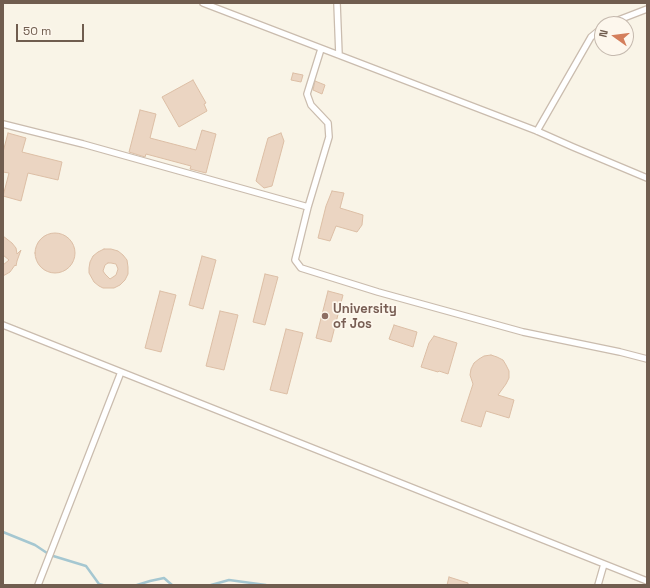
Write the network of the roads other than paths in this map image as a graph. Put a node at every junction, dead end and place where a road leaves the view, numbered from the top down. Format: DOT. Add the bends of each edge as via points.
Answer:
graph roads {
  1 [pos="203,3"];
  2 [pos="337,3"];
  3 [pos="647,9"];
  4 [pos="629,16"];
  5 [pos="594,35"];
  6 [pos="321,49"];
  7 [pos="339,55"];
  8 [pos="3,124"];
  9 [pos="537,131"];
  10 [pos="647,178"];
  11 [pos="308,207"];
  12 [pos="3,325"];
  13 [pos="647,359"];
  14 [pos="121,372"];
  15 [pos="604,564"];
  16 [pos="647,581"];
  17 [pos="38,585"];
  18 [pos="598,585"];
  1 -- 6 [label="lane"];
  2 -- 7 [label="lane"];
  3 -- 4 [label="lane"];
  5 -- 9 [label="lane"];
  6 -- 7 [label="lane"];
  6 -- 11 [label="lane" via="307,94 311,105 328,123 329,137"];
  7 -- 9 [label="lane"];
  8 -- 11 [label="lane"];
  9 -- 10 [label="lane"];
  11 -- 13 [label="lane" via="295,260 301,268 523,332"];
  12 -- 14 [label="lane"];
  14 -- 15 [label="lane"];
  14 -- 17 [label="lane"];
  15 -- 16 [label="lane"];
  15 -- 18 [label="lane"];
}
